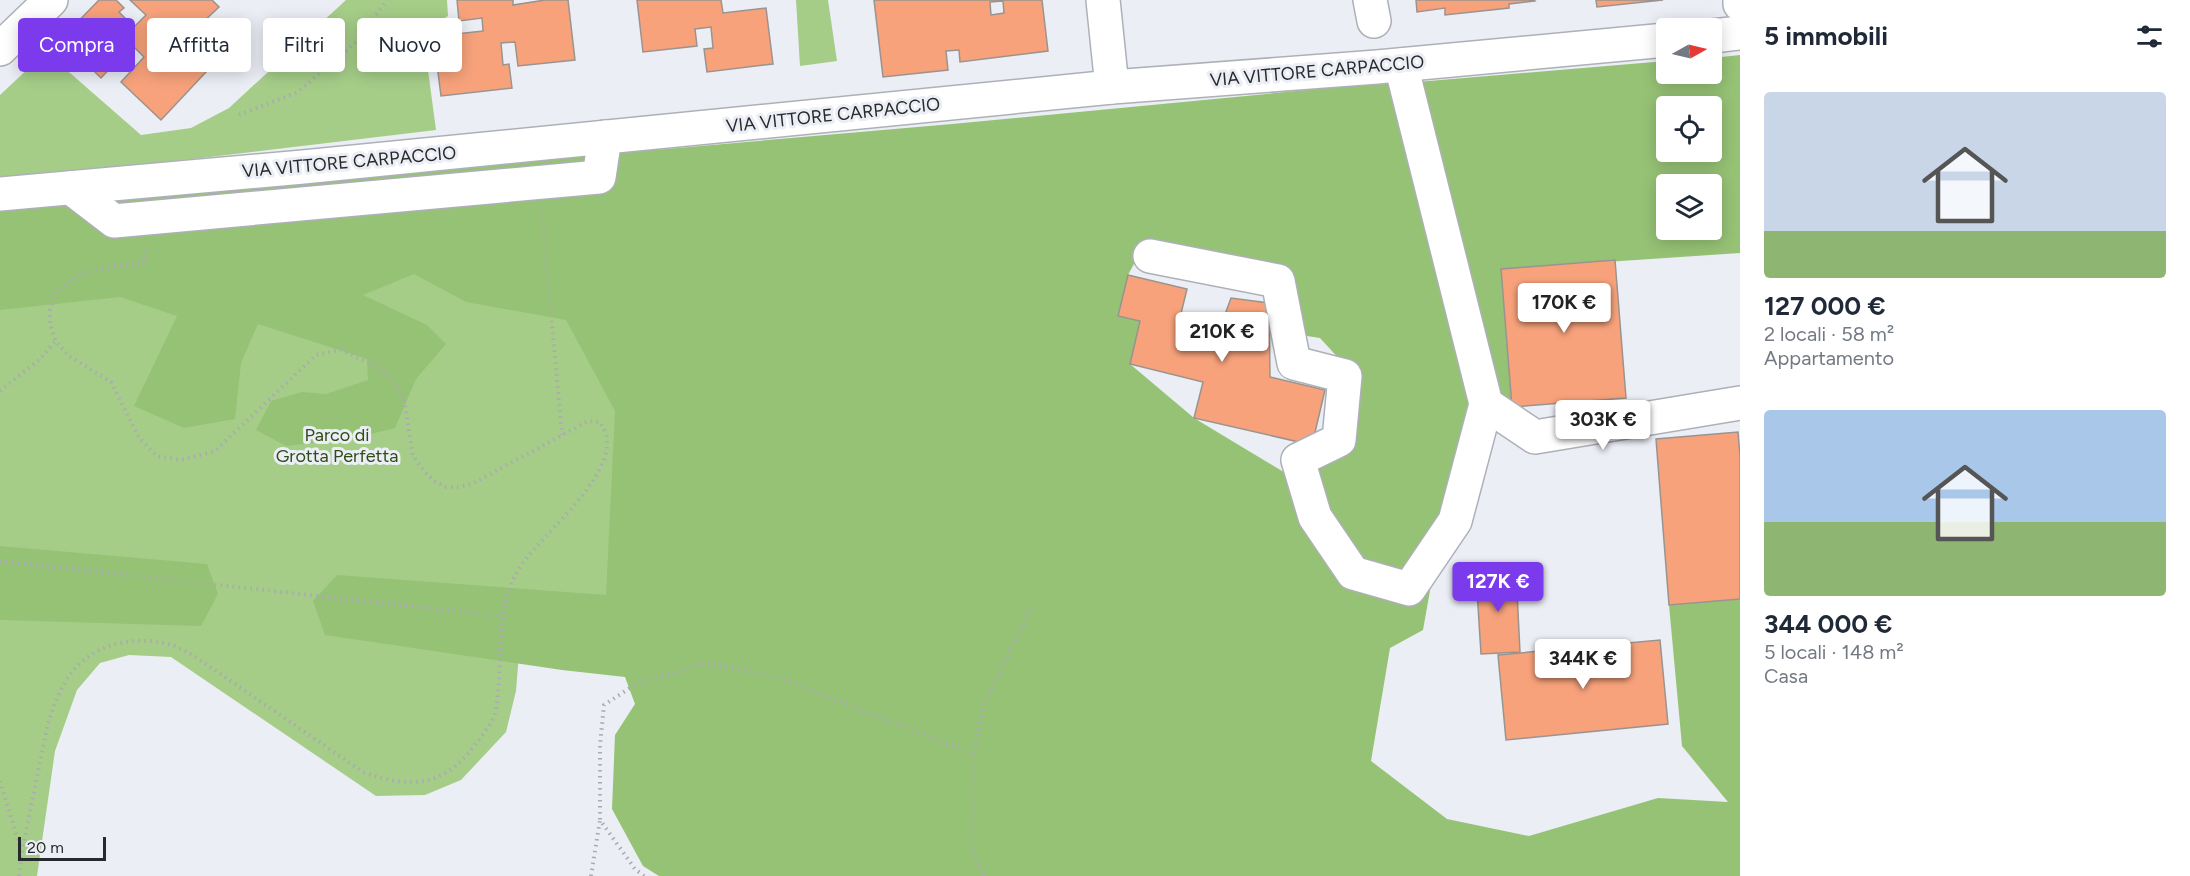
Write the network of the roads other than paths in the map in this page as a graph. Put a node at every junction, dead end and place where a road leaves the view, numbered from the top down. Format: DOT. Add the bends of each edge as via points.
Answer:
graph roads {
  1 [pos="51,0"];
  2 [pos="1103,0"];
  3 [pos="1740,33"];
  4 [pos="1722,35"];
  5 [pos="1656,41"];
  6 [pos="0,49"];
  7 [pos="1401,65"];
  8 [pos="1112,87"];
  9 [pos="605,137"];
  10 [pos="71,188"];
  11 [pos="0,194"];
  12 [pos="1150,256"];
  13 [pos="1740,403"];
  14 [pos="1486,404"];
  1 -- 6 [label="street"];
  2 -- 8 [label="street"];
  3 -- 4 [label="street"];
  5 -- 7 [label="street, VIA VITTORE CARPACCIO"];
  7 -- 8 [label="street, VIA VITTORE CARPACCIO"];
  7 -- 14 [label="street"];
  8 -- 9 [label="street, VIA VITTORE CARPACCIO"];
  9 -- 10 [label="street, VIA VITTORE CARPACCIO"];
  9 -- 10 [label="street" via="599,177 114,221"];
  10 -- 11 [label="street, VIA VITTORE CARPACCIO"];
  12 -- 14 [label="street" via="1278,281 1294,363 1345,376 1340,440 1298,460 1315,517 1353,573 1409,589 1455,521"];
  13 -- 14 [label="street" via="1535,437"];
}
